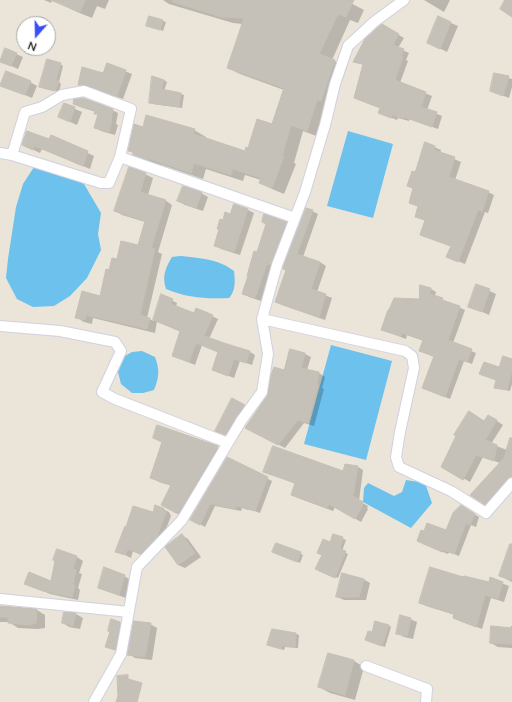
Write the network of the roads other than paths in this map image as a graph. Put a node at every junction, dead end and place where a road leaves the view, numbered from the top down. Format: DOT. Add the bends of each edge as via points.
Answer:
graph roads {
  1 [pos="404,0"];
  2 [pos="0,153"];
  3 [pos="12,155"];
  4 [pos="120,157"];
  5 [pos="295,218"];
  6 [pos="262,319"];
  7 [pos="0,326"];
  8 [pos="228,443"];
  9 [pos="512,482"];
  10 [pos="0,599"];
  11 [pos="129,612"];
  12 [pos="366,666"];
  13 [pos="94,702"];
  14 [pos="426,702"];
  1 -- 5 [label="street" via="374,22 348,46"];
  2 -- 3 [label="street"];
  3 -- 4 [label="street" via="101,183 109,183"];
  3 -- 4 [label="street" via="26,112 42,107 62,95 84,91 131,108"];
  4 -- 5 [label="street"];
  5 -- 6 [label="street" via="277,265"];
  6 -- 8 [label="street" via="268,354 262,392"];
  6 -- 9 [label="street" via="405,352 412,356 414,368 396,457 399,467 451,491 486,513"];
  7 -- 8 [label="street" via="60,331 115,342 121,351 102,392"];
  8 -- 11 [label="street" via="182,520 137,567"];
  10 -- 11 [label="street"];
  11 -- 13 [label="street" via="121,654"];
  12 -- 14 [label="street" via="427,689"];
}
